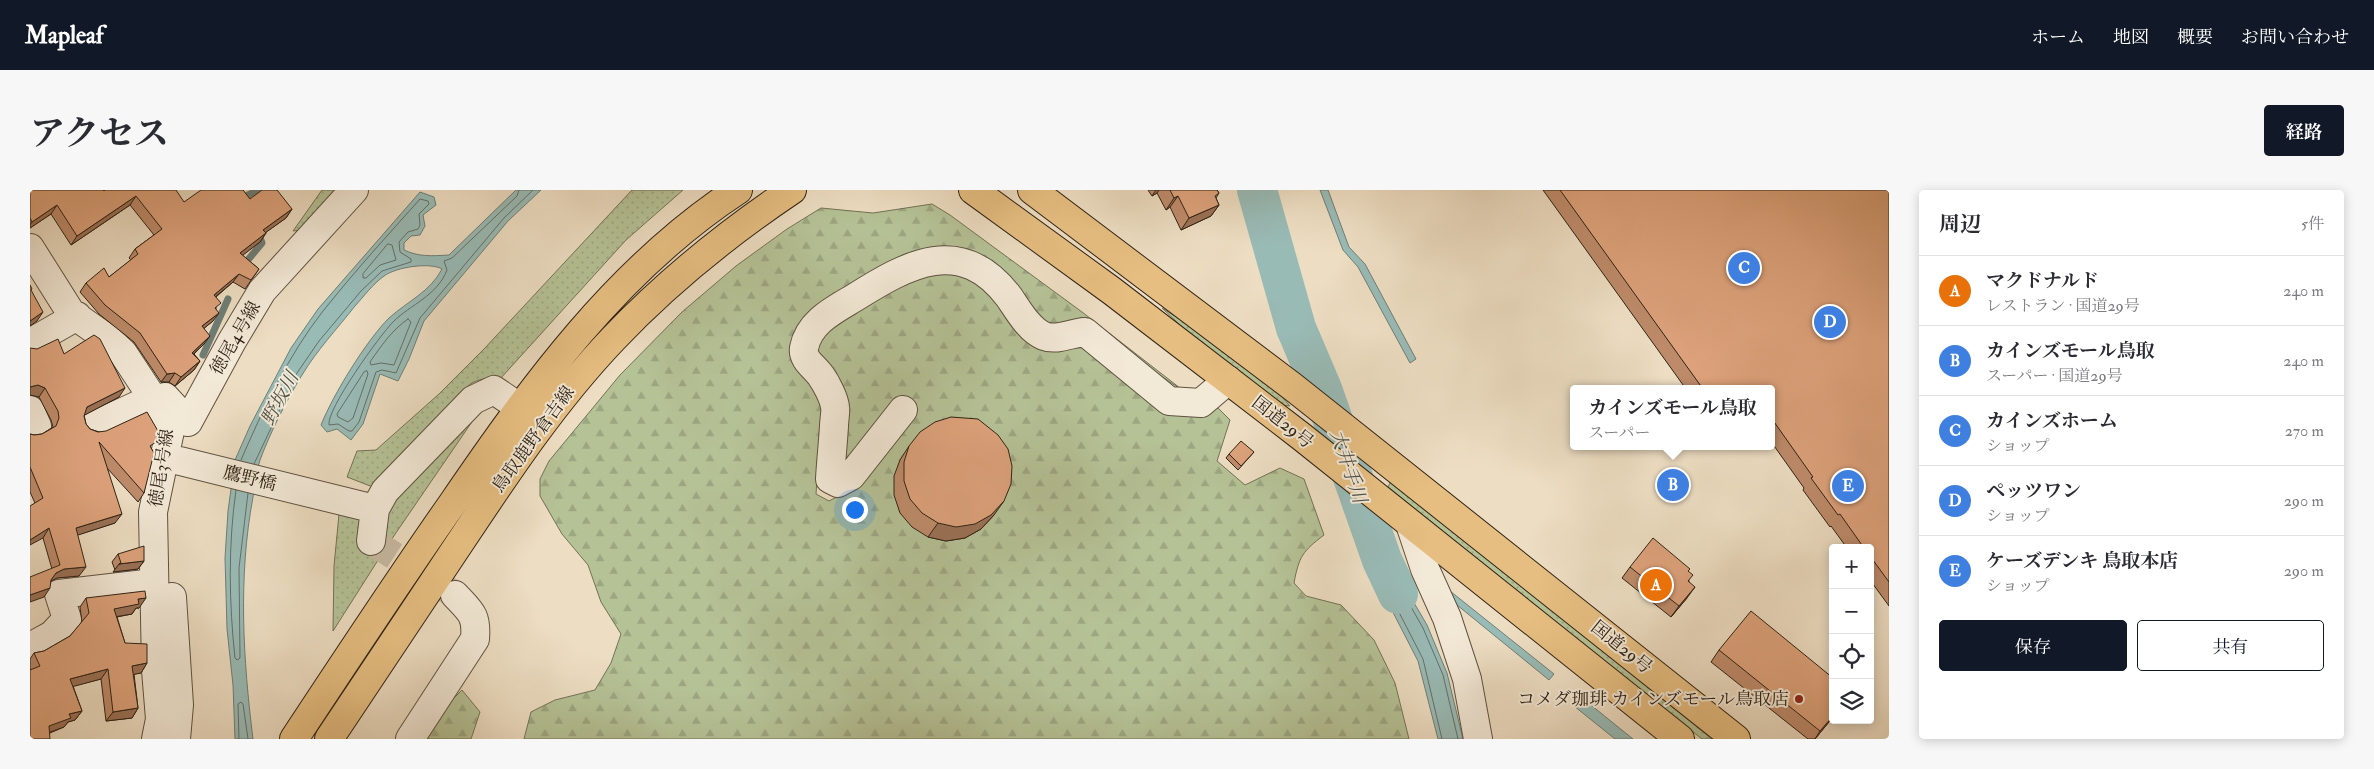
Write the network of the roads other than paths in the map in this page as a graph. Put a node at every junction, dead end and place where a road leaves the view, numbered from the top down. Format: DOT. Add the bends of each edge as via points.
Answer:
graph roads {
  1 [pos="354,190"];
  2 [pos="792,190"];
  3 [pos="973,190"];
  4 [pos="1032,190"];
  5 [pos="735,191"];
  6 [pos="30,248"];
  7 [pos="77,316"];
  8 [pos="30,343"];
  9 [pos="123,353"];
  10 [pos="1228,380"];
  11 [pos="153,398"];
  12 [pos="519,408"];
  13 [pos="30,410"];
  14 [pos="903,410"];
  15 [pos="188,422"];
  16 [pos="93,426"];
  17 [pos="30,429"];
  18 [pos="180,460"];
  19 [pos="375,510"];
  20 [pos="1410,524"];
  21 [pos="371,541"];
  22 [pos="154,583"];
  23 [pos="455,595"];
  24 [pos="30,647"];
  25 [pos="156,739"];
  26 [pos="176,739"];
  27 [pos="294,739"];
  28 [pos="329,739"];
  29 [pos="410,739"];
  30 [pos="1478,739"];
  31 [pos="1680,739"];
  32 [pos="1736,739"];
  1 -- 15 [label="street, 徳尾4号線" via="262,291"];
  2 -- 28 [label="main road, 鳥取鹿野倉吉線" via="672,282 598,356 508,470"];
  3 -- 10 [label="main road, 国道29号"];
  4 -- 32 [label="main road, 国道29号" via="1364,442"];
  5 -- 12 [label="main road, 鳥取鹿野倉吉線" via="673,240 616,292 574,338"];
  6 -- 7 [label="street, 徳尾3号線" via="71,313"];
  7 -- 8 [label="street"];
  7 -- 9 [label="street, 徳尾3号線"];
  9 -- 11 [label="street, 徳尾3号線"];
  9 -- 15 [label="street"];
  10 -- 14 [label="street" via="1201,402 1169,401 1085,332 1073,332 1059,338 1033,330 991,276 955,260 918,264 893,273 824,317 812,330 804,349 808,362 821,376 835,406 830,478 838,483 851,476"];
  10 -- 20 [label="main road, 国道29号"];
  11 -- 16 [label="street"];
  11 -- 22 [label="street, 徳尾3号線" via="171,426 153,512"];
  12 -- 19 [label="street" via="494,390 473,400 385,491"];
  12 -- 27 [label="main road, 鳥取鹿野倉吉線"];
  13 -- 17 [label="street" via="37,426"];
  15 -- 18 [label="street, 徳尾4号線"];
  18 -- 19 [label="street, 鷹野橋"];
  18 -- 26 [label="street, 徳尾4号線" via="171,509 170,573 179,705"];
  19 -- 21 [label="street"];
  20 -- 30 [label="street" via="1425,569 1447,618 1466,679"];
  20 -- 31 [label="main road, 国道29号"];
  22 -- 24 [label="street" via="59,594 67,619 52,635"];
  22 -- 25 [label="street, 徳尾3号線" via="160,718"];
  23 -- 29 [label="street" via="469,609 476,623 475,639"];
}
